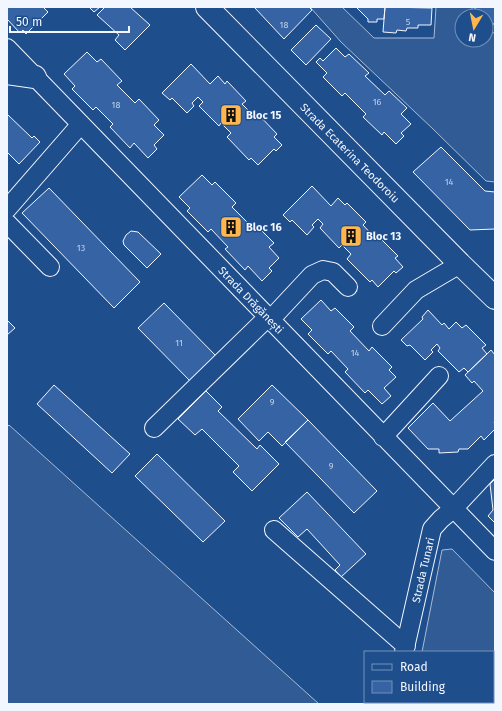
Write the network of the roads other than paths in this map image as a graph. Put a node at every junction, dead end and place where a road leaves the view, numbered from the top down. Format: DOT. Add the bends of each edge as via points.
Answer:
graph roads {
  1 [pos="207,7"];
  2 [pos="7,48"];
  3 [pos="7,73"];
  4 [pos="35,77"];
  5 [pos="81,124"];
  6 [pos="7,209"];
  7 [pos="7,224"];
  8 [pos="460,264"];
  9 [pos="50,267"];
  10 [pos="348,287"];
  11 [pos="493,295"];
  12 [pos="269,319"];
  13 [pos="382,326"];
  14 [pos="439,376"];
  15 [pos="154,428"];
  16 [pos="383,437"];
  17 [pos="495,464"];
  18 [pos="453,509"];
  19 [pos="274,530"];
  20 [pos="495,552"];
  21 [pos="405,649"];
  1 -- 8 [label="main road, Strada Ecaterina Teodoroiu"];
  2 -- 4 [label="street, Strada Drăgănești"];
  3 -- 4 [label="main road"];
  4 -- 5 [label="street, Strada Drăgănești"];
  5 -- 6 [label="street"];
  5 -- 12 [label="street, Strada Drăgănești"];
  7 -- 9 [label="street"];
  8 -- 11 [label="main road, Strada Ecaterina Teodoroiu"];
  8 -- 13 [label="street" via="416,290"];
  10 -- 12 [label="street" via="333,272 322,270 312,275"];
  12 -- 15 [label="street"];
  12 -- 16 [label="street, Strada Drăgănești"];
  14 -- 16 [label="street"];
  16 -- 18 [label="street, Strada Drăgănești"];
  17 -- 18 [label="street, Strada Tunari"];
  18 -- 20 [label="street, Strada Drăgănești"];
  18 -- 21 [label="street, Strada Tunari" via="432,529"];
  19 -- 21 [label="street"];
}
